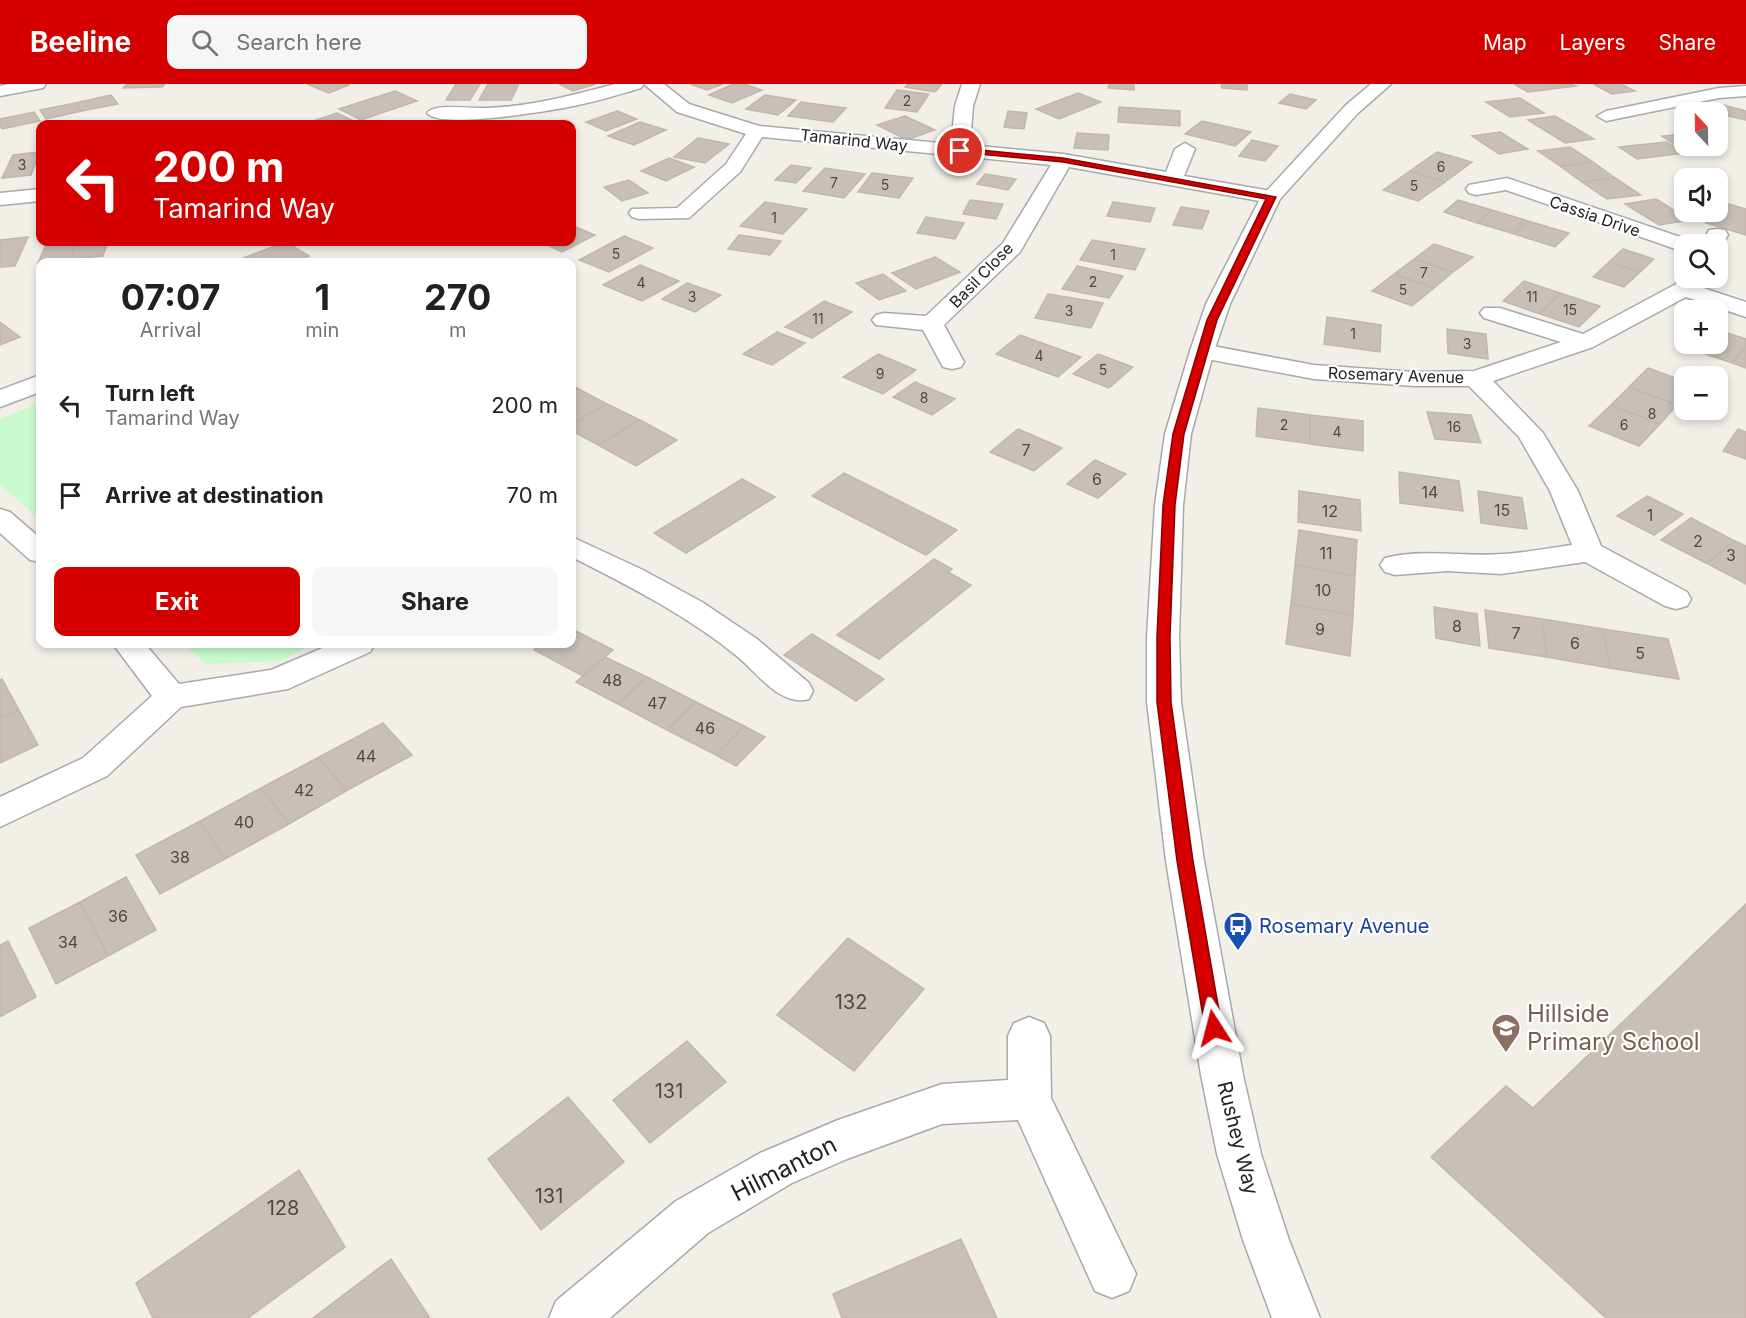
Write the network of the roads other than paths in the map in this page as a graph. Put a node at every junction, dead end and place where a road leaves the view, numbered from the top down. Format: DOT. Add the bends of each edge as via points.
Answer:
graph roads {
  1 [pos="37,84"];
  2 [pos="635,84"];
  3 [pos="653,84"];
  4 [pos="970,84"];
  5 [pos="1382,84"];
  6 [pos="1740,84"];
  7 [pos="1746,89"];
  8 [pos="0,91"];
  9 [pos="436,113"];
  10 [pos="1606,116"];
  11 [pos="485,119"];
  12 [pos="757,131"];
  13 [pos="1185,149"];
  14 [pos="960,151"];
  15 [pos="1063,160"];
  16 [pos="1173,178"];
  17 [pos="1476,189"];
  18 [pos="36,195"];
  19 [pos="1271,197"];
  20 [pos="0,199"];
  21 [pos="639,213"];
  22 [pos="1674,242"];
  23 [pos="1679,288"];
  24 [pos="1699,288"];
  25 [pos="1746,310"];
  26 [pos="1492,313"];
  27 [pos="884,320"];
  28 [pos="932,324"];
  29 [pos="1586,342"];
  30 [pos="1202,351"];
  31 [pos="952,362"];
  32 [pos="1476,378"];
  33 [pos="36,385"];
  34 [pos="0,399"];
  35 [pos="0,518"];
  36 [pos="1428,539"];
  37 [pos="576,548"];
  38 [pos="36,550"];
  39 [pos="1589,552"];
  40 [pos="1447,562"];
  41 [pos="1395,565"];
  42 [pos="1676,599"];
  43 [pos="131,648"];
  44 [pos="350,648"];
  45 [pos="797,692"];
  46 [pos="171,697"];
  47 [pos="0,813"];
  48 [pos="1029,1036"];
  49 [pos="1030,1099"];
  50 [pos="1112,1274"];
  51 [pos="573,1318"];
  52 [pos="1296,1318"];
  1 -- 8 [label="street"];
  2 -- 11 [label="street"];
  3 -- 12 [label="street, Tamarind Way" via="682,108"];
  4 -- 14 [label="street"];
  5 -- 19 [label="street, Rushey Way" via="1352,108"];
  6 -- 7 [label="street"];
  7 -- 10 [label="street"];
  9 -- 11 [label="street"];
  12 -- 14 [label="street, Tamarind Way"];
  12 -- 21 [label="street" via="733,168 686,222"];
  13 -- 16 [label="street"];
  14 -- 15 [label="street, Tamarind Way"];
  15 -- 16 [label="street, Tamarind Way"];
  15 -- 28 [label="street, Basil Close" via="1012,247"];
  16 -- 19 [label="street, Tamarind Way"];
  17 -- 22 [label="street, Cassia Drive" via="1504,177"];
  18 -- 20 [label="street"];
  19 -- 30 [label="street, Rushey Way" via="1218,304"];
  23 -- 29 [label="street, Rosemary Avenue"];
  24 -- 25 [label="street, Rosemary Avenue"];
  26 -- 29 [label="street"];
  27 -- 28 [label="street, Basil Close"];
  28 -- 31 [label="street, Basil Close"];
  29 -- 32 [label="street, Rosemary Avenue"];
  30 -- 32 [label="street, Rosemary Avenue" via="1314,372 1414,379"];
  30 -- 52 [label="street, Rushey Way" via="1172,467 1163,637 1164,702 1185,861 1221,1076 1239,1154"];
  32 -- 39 [label="street" via="1530,433 1564,491"];
  33 -- 34 [label="street"];
  35 -- 38 [label="street"];
  36 -- 40 [label="street"];
  37 -- 45 [label="street" via="702,614 767,662"];
  39 -- 40 [label="street" via="1502,564"];
  39 -- 42 [label="street"];
  40 -- 41 [label="street"];
  43 -- 46 [label="street"];
  44 -- 46 [label="street" via="277,681"];
  46 -- 47 [label="street" via="94,767"];
  48 -- 49 [label="street"];
  49 -- 50 [label="street"];
  49 -- 51 [label="street, Hilmanton" via="942,1104 776,1168 692,1217"];
}
